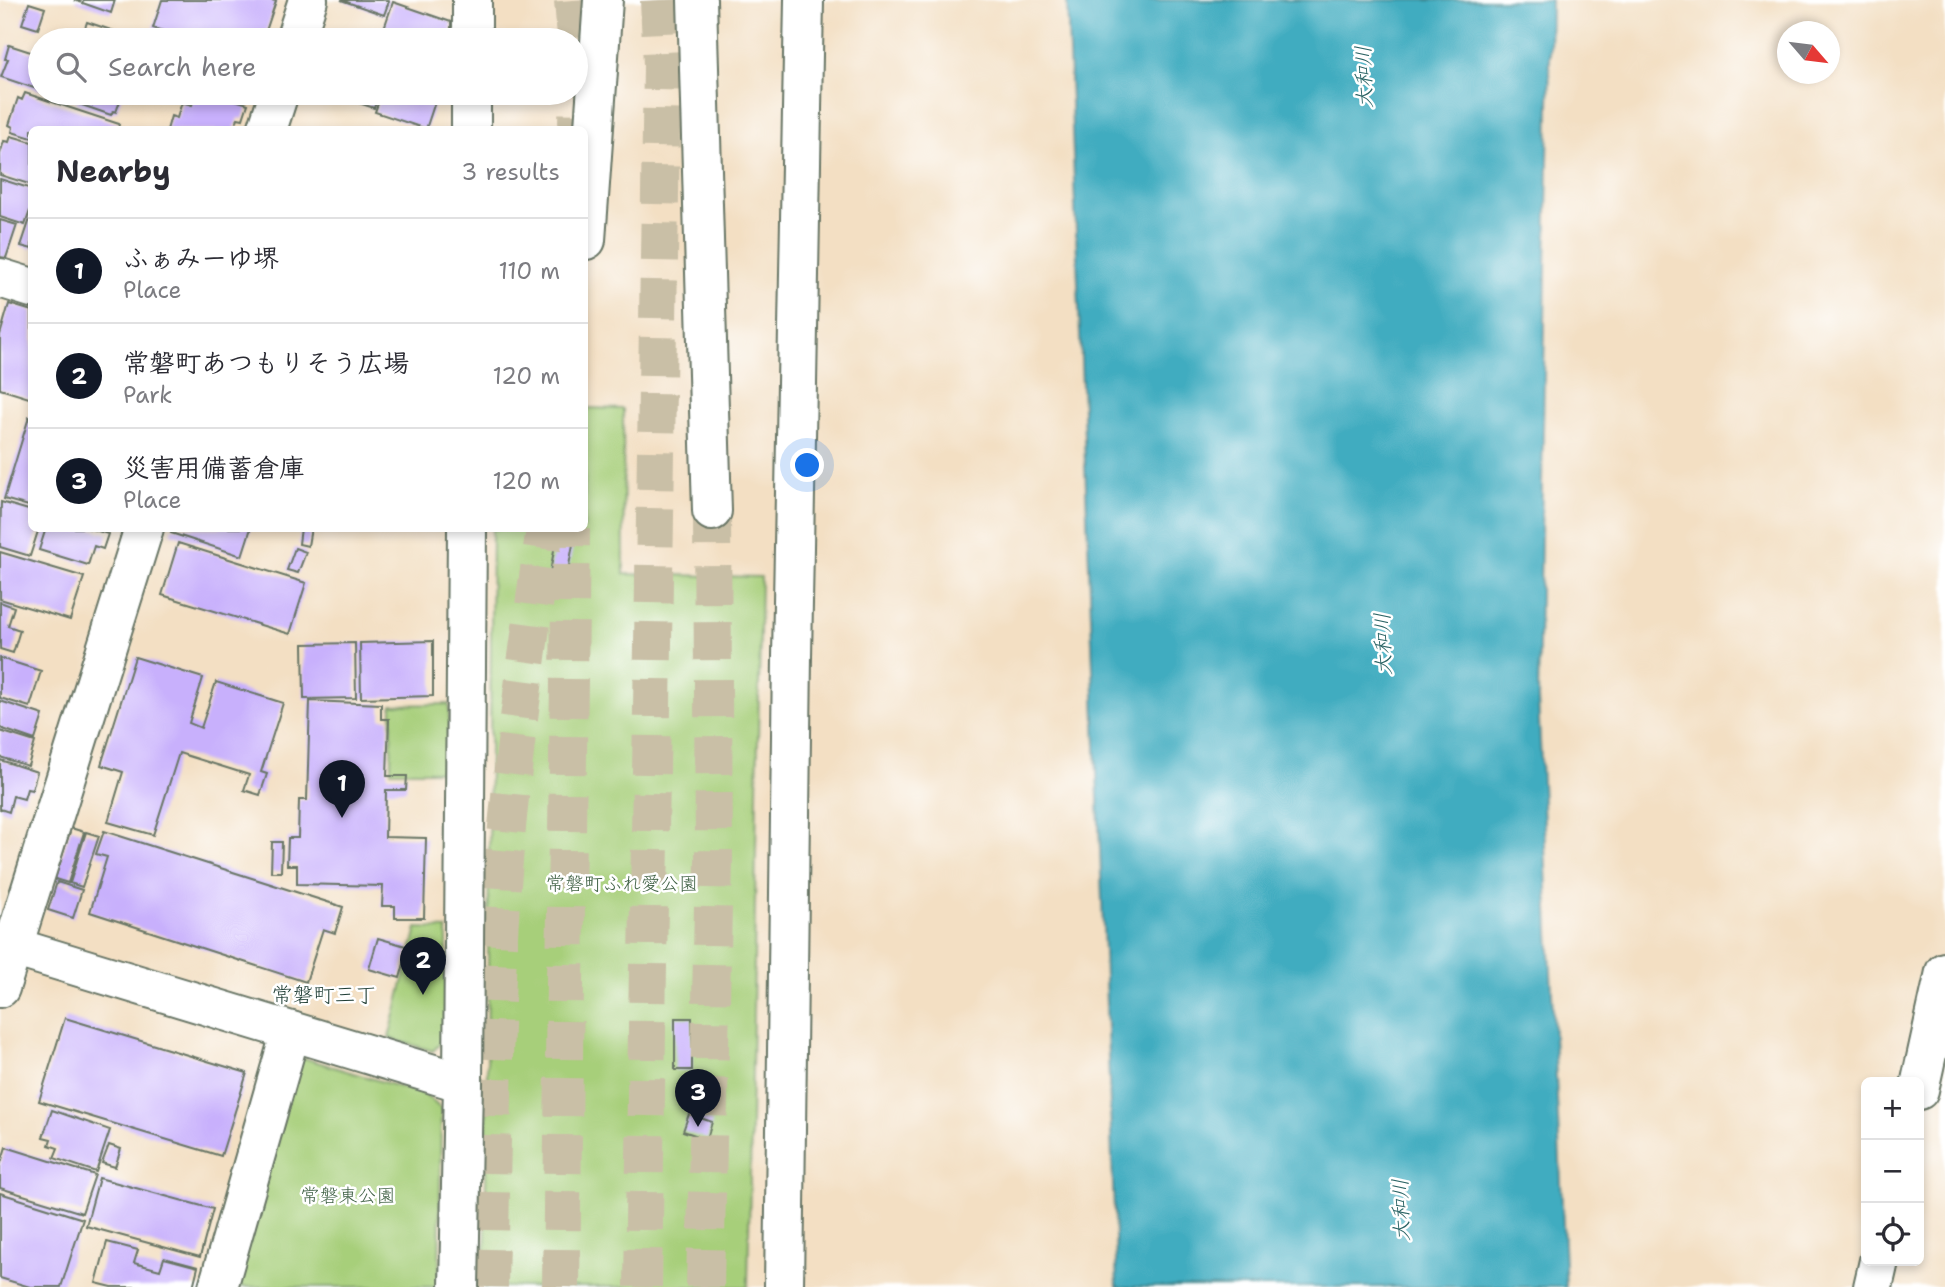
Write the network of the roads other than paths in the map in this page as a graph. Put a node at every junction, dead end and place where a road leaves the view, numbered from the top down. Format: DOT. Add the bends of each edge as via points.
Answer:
graph roads {
  1 [pos="308,0"];
  2 [pos="472,0"];
  3 [pos="603,0"];
  4 [pos="697,0"];
  5 [pos="804,0"];
  6 [pos="299,28"];
  7 [pos="471,28"];
  8 [pos="275,105"];
  9 [pos="471,105"];
  10 [pos="268,126"];
  11 [pos="471,126"];
  12 [pos="588,212"];
  13 [pos="0,278"];
  14 [pos="28,287"];
  15 [pos="712,511"];
  16 [pos="143,532"];
  17 [pos="467,532"];
  18 [pos="6,945"];
  19 [pos="1945,972"];
  20 [pos="0,988"];
  21 [pos="290,1031"];
  22 [pos="1922,1077"];
  23 [pos="463,1083"];
  24 [pos="1878,1266"];
  25 [pos="218,1287"];
  26 [pos="459,1287"];
  27 [pos="784,1287"];
  28 [pos="1873,1287"];
  1 -- 6 [label="main road"];
  2 -- 7 [label="main road"];
  3 -- 12 [label="main road"];
  4 -- 15 [label="main road"];
  5 -- 27 [label="main road"];
  8 -- 10 [label="main road"];
  9 -- 11 [label="main road"];
  13 -- 14 [label="main road"];
  16 -- 18 [label="main road"];
  17 -- 23 [label="main road"];
  18 -- 20 [label="main road"];
  18 -- 21 [label="main road"];
  19 -- 22 [label="main road"];
  21 -- 23 [label="main road"];
  21 -- 25 [label="main road"];
  23 -- 26 [label="main road"];
  24 -- 28 [label="main road"];
}
